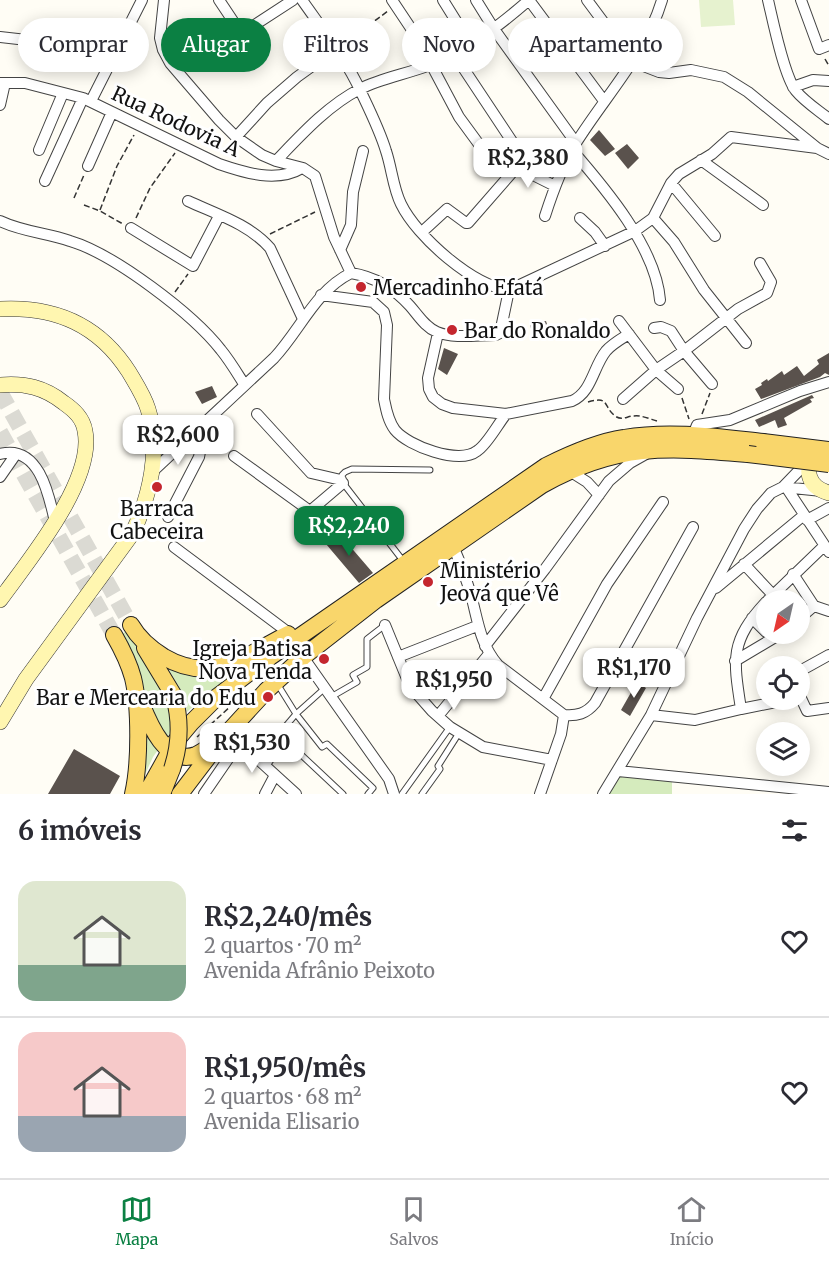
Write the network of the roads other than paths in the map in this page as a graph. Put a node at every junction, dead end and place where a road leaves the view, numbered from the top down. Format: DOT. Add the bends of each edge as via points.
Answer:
graph roads {
  1 [pos="142,0"];
  2 [pos="164,0"];
  3 [pos="219,0"];
  4 [pos="294,0"];
  5 [pos="302,0"];
  6 [pos="443,0"];
  7 [pos="476,0"];
  8 [pos="529,0"];
  9 [pos="587,0"];
  10 [pos="662,0"];
  11 [pos="768,0"];
  12 [pos="801,0"];
  13 [pos="394,3"];
  14 [pos="133,18"];
  15 [pos="314,18"];
  16 [pos="404,18"];
  17 [pos="454,18"];
  18 [pos="487,18"];
  19 [pos="600,18"];
  20 [pos="657,18"];
  21 [pos="496,27"];
  22 [pos="496,32"];
  23 [pos="0,37"];
  24 [pos="18,39"];
  25 [pos="824,47"];
  26 [pos="683,71"];
  27 [pos="103,72"];
  28 [pos="304,72"];
  29 [pos="350,72"];
  30 [pos="410,72"];
  31 [pos="434,72"];
  32 [pos="466,72"];
  33 [pos="626,72"];
  34 [pos="659,72"];
  35 [pos="676,72"];
  36 [pos="829,81"];
  37 [pos="3,83"];
  38 [pos="793,87"];
  39 [pos="360,89"];
  40 [pos="63,93"];
  41 [pos="87,100"];
  42 [pos="604,101"];
  43 [pos="0,105"];
  44 [pos="112,112"];
  45 [pos="829,119"];
  46 [pos="236,137"];
  47 [pos="574,146"];
  48 [pos="817,148"];
  49 [pos="39,150"];
  50 [pos="363,151"];
  51 [pos="829,154"];
  52 [pos="489,158"];
  53 [pos="523,160"];
  54 [pos="701,160"];
  55 [pos="276,161"];
  56 [pos="88,166"];
  57 [pos="303,168"];
  58 [pos="45,180"];
  59 [pos="671,183"];
  60 [pos="555,186"];
  61 [pos="188,201"];
  62 [pos="763,205"];
  63 [pos="219,216"];
  64 [pos="545,216"];
  65 [pos="580,218"];
  66 [pos="653,218"];
  67 [pos="0,221"];
  68 [pos="131,228"];
  69 [pos="635,231"];
  70 [pos="422,232"];
  71 [pos="715,236"];
  72 [pos="605,246"];
  73 [pos="340,250"];
  74 [pos="760,262"];
  75 [pos="351,273"];
  76 [pos="509,290"];
  77 [pos="321,295"];
  78 [pos="660,300"];
  79 [pos="0,309"];
  80 [pos="727,318"];
  81 [pos="303,319"];
  82 [pos="619,321"];
  83 [pos="654,328"];
  84 [pos="438,333"];
  85 [pos="629,334"];
  86 [pos="746,343"];
  87 [pos="684,351"];
  88 [pos="656,370"];
  89 [pos="829,382"];
  90 [pos="244,384"];
  91 [pos="712,384"];
  92 [pos="0,385"];
  93 [pos="678,389"];
  94 [pos="623,399"];
  95 [pos="257,414"];
  96 [pos="506,414"];
  97 [pos="206,421"];
  98 [pos="695,430"];
  99 [pos="829,442"];
  100 [pos="654,449"];
  101 [pos="822,452"];
  102 [pos="0,454"];
  103 [pos="16,454"];
  104 [pos="234,456"];
  105 [pos="829,464"];
  106 [pos="430,470"];
  107 [pos="568,470"];
  108 [pos="152,472"];
  109 [pos="0,477"];
  110 [pos="342,482"];
  111 [pos="784,487"];
  112 [pos="826,492"];
  113 [pos="599,495"];
  114 [pos="663,502"];
  115 [pos="829,508"];
  116 [pos="168,517"];
  117 [pos="805,518"];
  118 [pos="55,522"];
  119 [pos="693,527"];
  120 [pos="453,546"];
  121 [pos="174,547"];
  122 [pos="826,549"];
  123 [pos="405,564"];
  124 [pos="744,564"];
  125 [pos="793,574"];
  126 [pos="763,590"];
  127 [pos="778,590"];
  128 [pos="710,594"];
  129 [pos="0,600"];
  130 [pos="348,604"];
  131 [pos="814,606"];
  132 [pos="810,609"];
  133 [pos="829,611"];
  134 [pos="756,614"];
  135 [pos="752,618"];
  136 [pos="756,621"];
  137 [pos="385,626"];
  138 [pos="477,626"];
  139 [pos="289,633"];
  140 [pos="114,635"];
  141 [pos="759,644"];
  142 [pos="487,650"];
  143 [pos="829,655"];
  144 [pos="303,657"];
  145 [pos="398,657"];
  146 [pos="735,661"];
  147 [pos="810,665"];
  148 [pos="276,681"];
  149 [pos="134,685"];
  150 [pos="328,692"];
  151 [pos="543,699"];
  152 [pos="756,706"];
  153 [pos="829,708"];
  154 [pos="741,709"];
  155 [pos="806,710"];
  156 [pos="296,714"];
  157 [pos="564,715"];
  158 [pos="651,715"];
  159 [pos="438,716"];
  160 [pos="0,722"];
  161 [pos="455,730"];
  162 [pos="229,738"];
  163 [pos="285,740"];
  164 [pos="170,750"];
  165 [pos="552,760"];
  166 [pos="271,771"];
  167 [pos="618,771"];
  168 [pos="829,792"];
  169 [pos="133,794"];
  170 [pos="146,794"];
  171 [pos="162,794"];
  172 [pos="180,794"];
  173 [pos="204,794"];
  174 [pos="264,794"];
  175 [pos="296,794"];
  176 [pos="343,794"];
  177 [pos="368,794"];
  178 [pos="394,794"];
  179 [pos="402,794"];
  180 [pos="422,794"];
  181 [pos="540,794"];
  182 [pos="603,794"];
  1 -- 14 [label="street"];
  2 -- 46 [label="street" via="160,38 163,50"];
  3 -- 4 [label="street" via="243,30"];
  5 -- 15 [label="street"];
  6 -- 17 [label="street"];
  7 -- 18 [label="street"];
  8 -- 21 [label="street"];
  8 -- 42 [label="street"];
  9 -- 19 [label="street"];
  10 -- 20 [label="street"];
  11 -- 38 [label="street"];
  12 -- 25 [label="street"];
  13 -- 16 [label="street"];
  22 -- 47 [label="street"];
  23 -- 24 [label="street"];
  26 -- 48 [label="street" via="724,77"];
  27 -- 41 [label="street"];
  28 -- 46 [label="street" via="267,103"];
  29 -- 39 [label="street"];
  30 -- 39 [label="street"];
  31 -- 52 [label="street" via="459,117"];
  32 -- 53 [label="street"];
  33 -- 42 [label="street"];
  34 -- 35 [label="street"];
  36 -- 38 [label="street" via="813,80"];
  37 -- 40 [label="street, Rua Rodovia A"];
  37 -- 43 [label="street"];
  38 -- 45 [label="street"];
  39 -- 55 [label="street" via="323,115"];
  39 -- 70 [label="street" via="386,151 401,204"];
  40 -- 41 [label="street, Rua Rodovia A"];
  40 -- 49 [label="street"];
  41 -- 44 [label="street, Rua Rodovia A"];
  41 -- 58 [label="street"];
  42 -- 47 [label="street"];
  44 -- 56 [label="street"];
  44 -- 57 [label="street, Rua Rodovia A" via="219,164 261,175"];
  46 -- 55 [label="street"];
  47 -- 60 [label="street"];
  47 -- 69 [label="street"];
  48 -- 51 [label="street"];
  48 -- 54 [label="street" via="735,137"];
  50 -- 73 [label="street" via="353,192 351,225"];
  53 -- 60 [label="street" via="535,176"];
  53 -- 70 [label="street" via="468,223 447,209"];
  54 -- 59 [label="street"];
  54 -- 62 [label="street"];
  55 -- 57 [label="street"];
  57 -- 73 [label="street" via="315,176"];
  59 -- 66 [label="street"];
  59 -- 71 [label="street"];
  60 -- 64 [label="street"];
  61 -- 63 [label="street"];
  63 -- 68 [label="street" via="193,266"];
  63 -- 81 [label="street" via="262,238"];
  65 -- 72 [label="street"];
  66 -- 69 [label="street"];
  66 -- 80 [label="street"];
  67 -- 90 [label="street" via="21,230 72,241 119,264 169,301 220,349"];
  69 -- 72 [label="street"];
  69 -- 78 [label="street" via="657,279"];
  70 -- 76 [label="street" via="483,283"];
  72 -- 76 [label="street"];
  73 -- 75 [label="street"];
  74 -- 80 [label="street" via="771,282 770,288"];
  75 -- 77 [label="street"];
  75 -- 84 [label="street" via="381,283"];
  76 -- 84 [label="street" via="500,333"];
  77 -- 81 [label="street"];
  77 -- 96 [label="street" via="367,300 384,312 385,407 394,429 413,443 443,454 477,452"];
  79 -- 108 [label="street" via="61,316 94,333 115,352 148,409 153,435"];
  80 -- 86 [label="street"];
  80 -- 87 [label="street"];
  81 -- 90 [label="street" via="288,342"];
  82 -- 85 [label="street"];
  83 -- 87 [label="street" via="671,331"];
  84 -- 96 [label="street" via="428,378 433,397 453,408"];
  85 -- 88 [label="street"];
  85 -- 96 [label="street" via="605,353 580,397"];
  87 -- 88 [label="street"];
  87 -- 91 [label="street"];
  88 -- 93 [label="street"];
  88 -- 94 [label="street"];
  89 -- 98 [label="street"];
  90 -- 97 [label="street"];
  92 -- 118 [label="street" via="31,386 51,393 74,410 85,430 86,450 75,485"];
  95 -- 110 [label="street" via="311,473"];
  97 -- 108 [label="street"];
  97 -- 116 [label="street" via="199,457"];
  98 -- 101 [label="main road, bridge"];
  98 -- 123 [label="main road" via="624,438 546,466"];
  99 -- 101 [label="street"];
  100 -- 105 [label="main road, bridge" via="686,448"];
  100 -- 107 [label="main road" via="614,454"];
  100 -- 113 [label="street" via="618,472"];
  101 -- 111 [label="street"];
  101 -- 112 [label="street" via="810,461 808,474 812,483"];
  102 -- 103 [label="street"];
  103 -- 109 [label="street"];
  103 -- 118 [label="street" via="34,465 47,486"];
  104 -- 110 [label="street" via="310,511"];
  106 -- 110 [label="lane" via="352,469 345,472"];
  107 -- 113 [label="street"];
  107 -- 120 [label="main road"];
  108 -- 160 [label="street" via="132,534 26,679"];
  110 -- 123 [label="lane"];
  111 -- 112 [label="street"];
  111 -- 117 [label="street"];
  111 -- 128 [label="street" via="771,493 744,529"];
  113 -- 142 [label="street"];
  114 -- 151 [label="street" via="607,584"];
  115 -- 117 [label="street"];
  117 -- 122 [label="street"];
  117 -- 124 [label="street"];
  118 -- 129 [label="street"];
  119 -- 157 [label="street" via="595,703 582,714"];
  120 -- 138 [label="street" via="472,597"];
  120 -- 144 [label="main road"];
  121 -- 139 [label="street"];
  122 -- 125 [label="street"];
  123 -- 130 [label="main road"];
  124 -- 126 [label="street"];
  124 -- 128 [label="street"];
  125 -- 127 [label="street"];
  125 -- 131 [label="street"];
  128 -- 158 [label="street"];
  130 -- 139 [label="main road"];
  130 -- 164 [label="main road" via="217,697"];
  131 -- 132 [label="street"];
  131 -- 133 [label="street"];
  134 -- 135 [label="street"];
  135 -- 136 [label="street"];
  135 -- 146 [label="street" via="736,647"];
  137 -- 145 [label="street"];
  137 -- 150 [label="lane" via="367,639 367,667 353,675 357,682"];
  138 -- 142 [label="street"];
  138 -- 145 [label="street"];
  139 -- 171 [label="main road, bridge" via="226,666 205,670 173,662 134,631 174,696 178,716 179,736"];
  140 -- 149 [label="main road"];
  141 -- 146 [label="street"];
  142 -- 151 [label="street" via="498,665"];
  142 -- 159 [label="street"];
  143 -- 147 [label="street"];
  144 -- 148 [label="main road"];
  144 -- 150 [label="street"];
  145 -- 159 [label="street" via="410,686"];
  146 -- 154 [label="street"];
  148 -- 156 [label="lane"];
  148 -- 162 [label="main road"];
  149 -- 164 [label="main road" via="149,725"];
  149 -- 169 [label="main road" via="137,752"];
  150 -- 156 [label="lane"];
  150 -- 178 [label="street" via="389,779"];
  151 -- 157 [label="street"];
  152 -- 154 [label="street"];
  153 -- 155 [label="street"];
  154 -- 158 [label="street" via="695,720"];
  156 -- 163 [label="lane" via="279,734"];
  156 -- 177 [label="lane" via="322,747 327,744 373,788"];
  157 -- 165 [label="street"];
  158 -- 167 [label="street"];
  159 -- 161 [label="street"];
  161 -- 165 [label="street" via="493,750"];
  161 -- 179 [label="lane"];
  161 -- 180 [label="lane" via="440,769"];
  162 -- 164 [label="main road" via="196,755"];
  162 -- 166 [label="street"];
  162 -- 172 [label="main road"];
  162 -- 173 [label="street"];
  163 -- 166 [label="lane"];
  163 -- 176 [label="lane"];
  164 -- 170 [label="main road"];
  165 -- 181 [label="street"];
  166 -- 174 [label="street"];
  166 -- 175 [label="street"];
  167 -- 168 [label="street"];
  167 -- 182 [label="street"];
}
